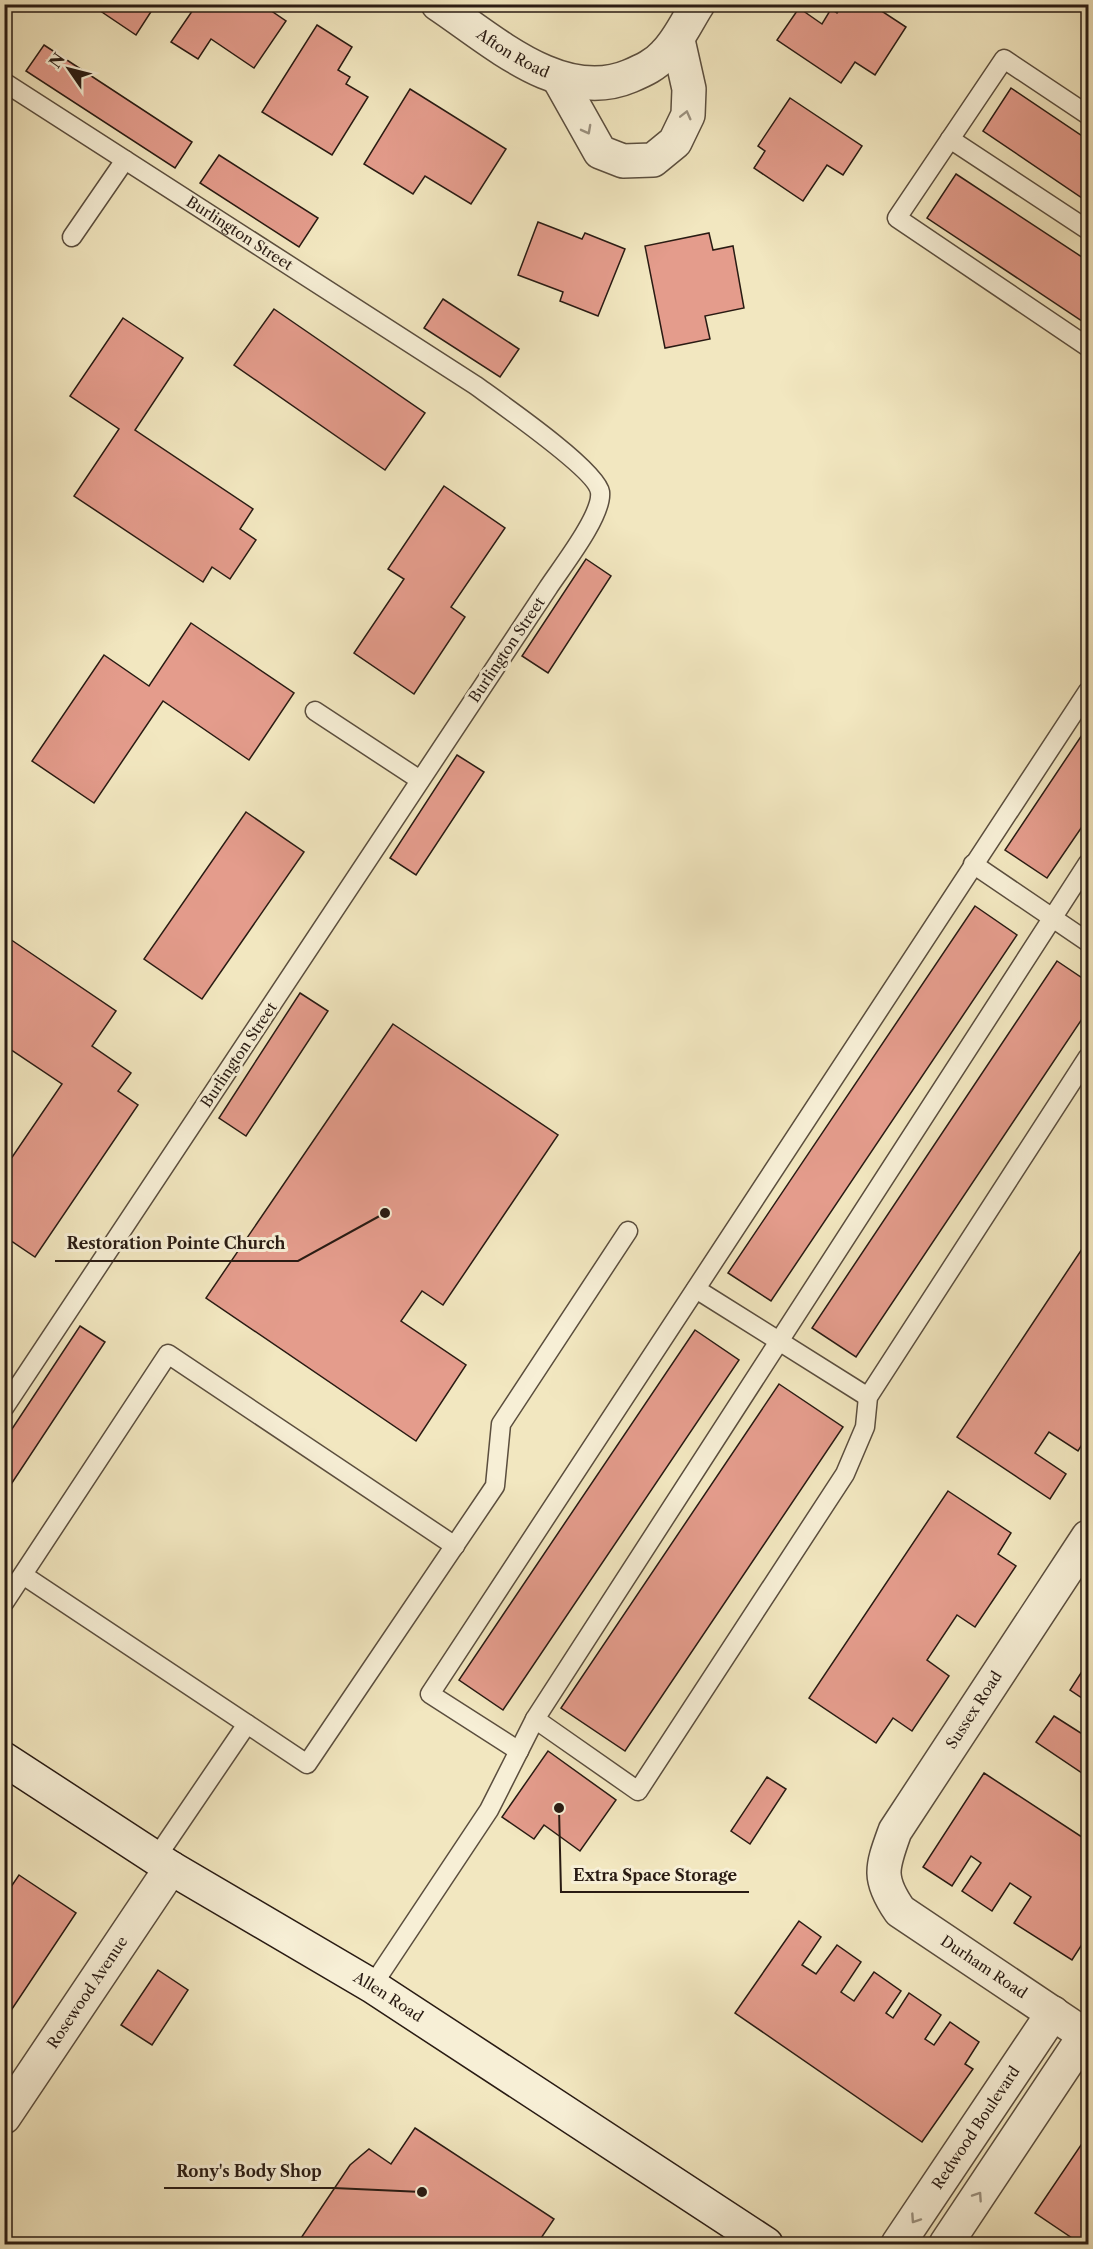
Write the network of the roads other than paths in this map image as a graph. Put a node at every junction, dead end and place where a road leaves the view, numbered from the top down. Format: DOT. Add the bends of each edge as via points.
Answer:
graph roads {
  1 [pos="438,4"];
  2 [pos="698,4"];
  3 [pos="678,40"];
  4 [pos="559,79"];
  5 [pos="4,82"];
  6 [pos="1089,115"];
  7 [pos="950,139"];
  8 [pos="125,160"];
  9 [pos="1089,230"];
  10 [pos="72,237"];
  11 [pos="1089,347"];
  12 [pos="1089,691"];
  13 [pos="315,711"];
  14 [pos="420,780"];
  15 [pos="1089,862"];
  16 [pos="973,864"];
  17 [pos="1052,918"];
  18 [pos="1089,942"];
  19 [pos="1089,1058"];
  20 [pos="628,1232"];
  21 [pos="696,1289"];
  22 [pos="777,1342"];
  23 [pos="868,1397"];
  24 [pos="4,1408"];
  25 [pos="1089,1536"];
  26 [pos="455,1546"];
  27 [pos="23,1575"];
  28 [pos="4,1603"];
  29 [pos="535,1719"];
  30 [pos="247,1724"];
  31 [pos="519,1751"];
  32 [pos="8,1768"];
  33 [pos="164,1863"];
  34 [pos="886,1892"];
  35 [pos="372,1986"];
  36 [pos="1053,2013"];
  37 [pos="1087,2036"];
  38 [pos="4,2117"];
  39 [pos="766,2244"];
  40 [pos="898,2244"];
  41 [pos="946,2244"];
  1 -- 4 [label="street, Afton Road"];
  2 -- 3 [label="street, Afton Road"];
  3 -- 4 [label="street, Afton Road" via="649,68 622,79 599,84"];
  4 -- 3 [label="street, Afton Road, one-way" via="600,152 622,162 653,160 675,142 688,115 689,89"];
  5 -- 8 [label="lane, Burlington Street"];
  6 -- 7 [label="lane" via="1004,59"];
  7 -- 9 [label="lane"];
  7 -- 11 [label="lane" via="897,218"];
  8 -- 10 [label="lane"];
  8 -- 14 [label="lane, Burlington Street" via="475,385 593,478 600,492 597,510"];
  12 -- 16 [label="lane"];
  13 -- 14 [label="lane"];
  14 -- 24 [label="lane, Burlington Street"];
  15 -- 17 [label="lane"];
  16 -- 17 [label="lane"];
  16 -- 21 [label="lane"];
  17 -- 18 [label="lane"];
  17 -- 22 [label="lane"];
  19 -- 23 [label="lane"];
  20 -- 26 [label="lane" via="501,1424 495,1486"];
  21 -- 22 [label="lane"];
  21 -- 31 [label="lane" via="430,1694"];
  22 -- 23 [label="lane"];
  22 -- 29 [label="lane"];
  23 -- 29 [label="lane" via="864,1427 845,1474 638,1791"];
  25 -- 34 [label="street, Sussex Road" via="895,1831 883,1864"];
  26 -- 27 [label="lane" via="168,1354"];
  26 -- 30 [label="lane" via="307,1764"];
  27 -- 28 [label="lane"];
  27 -- 30 [label="lane"];
  29 -- 31 [label="lane"];
  30 -- 33 [label="lane"];
  31 -- 35 [label="lane" via="489,1810"];
  32 -- 33 [label="street, Allen Road"];
  33 -- 35 [label="street, Allen Road"];
  33 -- 38 [label="street, Rosewood Avenue"];
  34 -- 36 [label="street, Durham Road" via="900,1911"];
  35 -- 39 [label="street, Allen Road"];
  36 -- 37 [label="street, Durham Road"];
  36 -- 40 [label="street, Redwood Boulevard, one-way"];
  41 -- 37 [label="street, one-way"];
}
